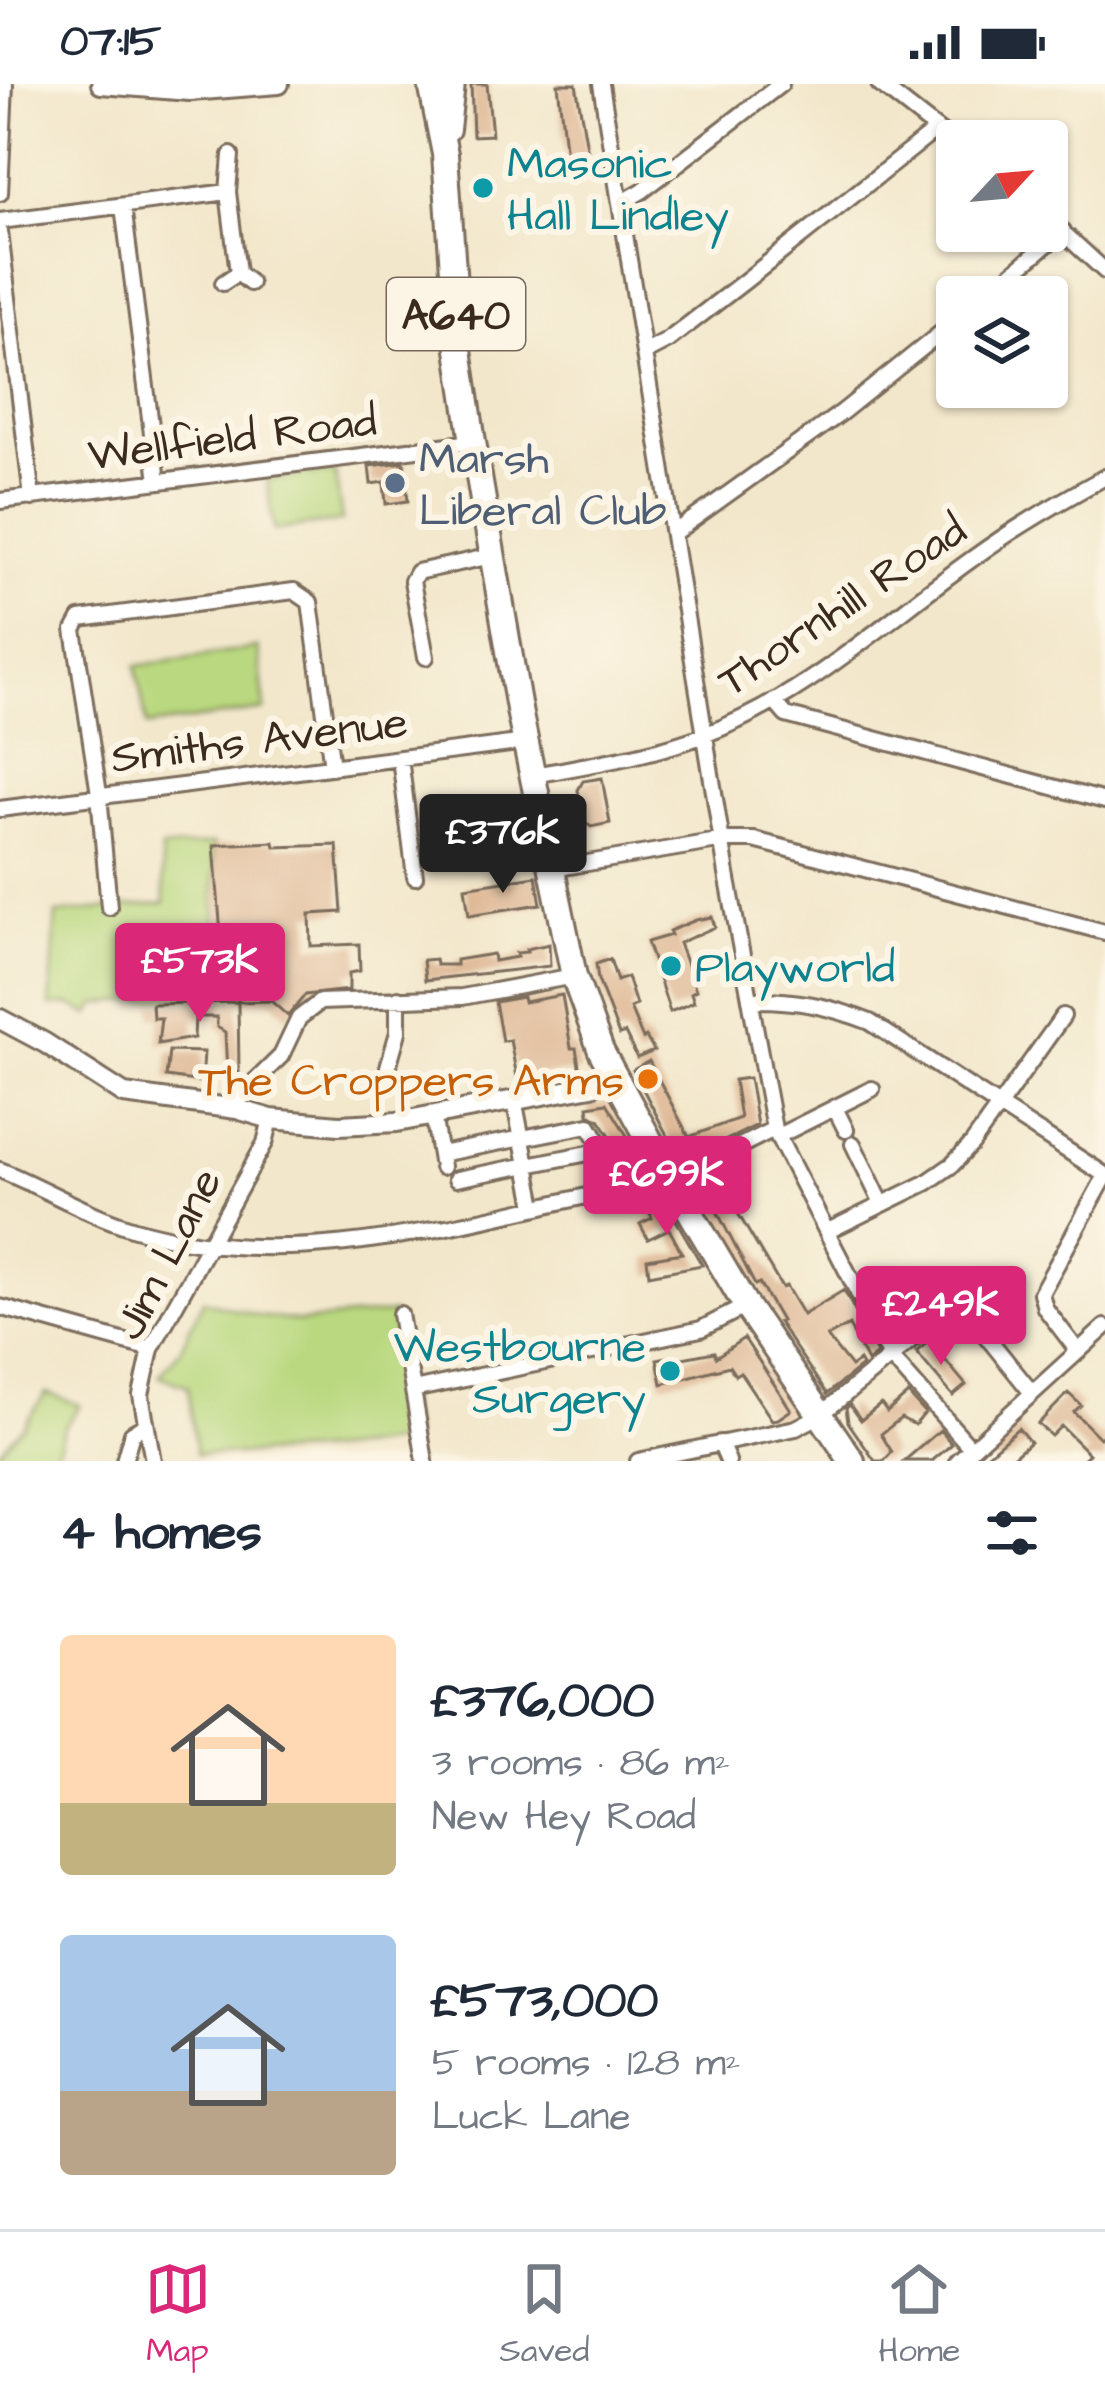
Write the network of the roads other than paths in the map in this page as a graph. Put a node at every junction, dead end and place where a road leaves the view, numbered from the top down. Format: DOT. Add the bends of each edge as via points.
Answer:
graph roads {
  1 [pos="5,84"];
  2 [pos="101,84"];
  3 [pos="279,84"];
  4 [pos="431,84"];
  5 [pos="452,84"];
  6 [pos="601,84"];
  7 [pos="781,84"];
  8 [pos="879,84"];
  9 [pos="190,87"];
  10 [pos="936,128"];
  11 [pos="936,130"];
  12 [pos="445,154"];
  13 [pos="231,155"];
  14 [pos="229,192"];
  15 [pos="0,193"];
  16 [pos="621,203"];
  17 [pos="124,206"];
  18 [pos="0,221"];
  19 [pos="0,232"];
  20 [pos="1068,236"];
  21 [pos="1038,252"];
  22 [pos="1105,272"];
  23 [pos="1009,276"];
  24 [pos="223,283"];
  25 [pos="936,337"];
  26 [pos="644,353"];
  27 [pos="473,442"];
  28 [pos="1105,477"];
  29 [pos="158,481"];
  30 [pos="32,498"];
  31 [pos="0,501"];
  32 [pos="675,532"];
  33 [pos="492,556"];
  34 [pos="426,657"];
  35 [pos="774,700"];
  36 [pos="706,735"];
  37 [pos="526,742"];
  38 [pos="400,758"];
  39 [pos="332,766"];
  40 [pos="534,776"];
  41 [pos="99,794"];
  42 [pos="1105,801"];
  43 [pos="0,808"];
  44 [pos="724,840"];
  45 [pos="552,869"];
  46 [pos="415,877"];
  47 [pos="109,907"];
  48 [pos="1105,932"];
  49 [pos="574,976"];
  50 [pos="398,998"];
  51 [pos="750,1000"];
  52 [pos="1063,1016"];
  53 [pos="0,1019"];
  54 [pos="388,1067"];
  55 [pos="614,1077"];
  56 [pos="872,1089"];
  57 [pos="514,1099"];
  58 [pos="998,1105"];
  59 [pos="835,1108"];
  60 [pos="237,1109"];
  61 [pos="433,1115"];
  62 [pos="271,1119"];
  63 [pos="776,1133"];
  64 [pos="522,1138"];
  65 [pos="527,1165"];
  66 [pos="0,1170"];
  67 [pos="669,1176"];
  68 [pos="1105,1176"];
  69 [pos="456,1178"];
  70 [pos="882,1204"];
  71 [pos="536,1206"];
  72 [pos="828,1231"];
  73 [pos="209,1243"];
  74 [pos="746,1306"];
  75 [pos="952,1306"];
  76 [pos="1,1312"];
  77 [pos="400,1314"];
  78 [pos="1105,1327"];
  79 [pos="983,1332"];
  80 [pos="151,1349"];
  81 [pos="1077,1350"];
  82 [pos="891,1357"];
  83 [pos="413,1390"];
  84 [pos="1032,1393"];
  85 [pos="819,1416"];
  86 [pos="146,1425"];
  87 [pos="720,1443"];
  88 [pos="970,1448"];
  89 [pos="124,1461"];
  90 [pos="153,1461"];
  91 [pos="425,1461"];
  92 [pos="638,1461"];
  93 [pos="728,1461"];
  94 [pos="852,1461"];
  95 [pos="958,1461"];
  1 -- 15 [label="street"];
  2 -- 9 [label="street"];
  3 -- 9 [label="street"];
  4 -- 12 [label="highway, A640"];
  5 -- 12 [label="highway, A640"];
  6 -- 16 [label="street"];
  7 -- 16 [label="street"];
  8 -- 10 [label="street"];
  11 -- 26 [label="street"];
  12 -- 27 [label="highway, A640"];
  13 -- 14 [label="street"];
  14 -- 17 [label="street"];
  14 -- 24 [label="street" via="244,278"];
  16 -- 26 [label="street"];
  17 -- 18 [label="street"];
  17 -- 29 [label="street"];
  19 -- 30 [label="street"];
  20 -- 22 [label="street"];
  21 -- 23 [label="street"];
  25 -- 32 [label="street"];
  26 -- 32 [label="street"];
  27 -- 29 [label="street, Wellfield Road"];
  27 -- 33 [label="highway, A640"];
  28 -- 35 [label="street, Thornhill Road" via="971,559 878,634"];
  29 -- 30 [label="street, Wellfield Road"];
  30 -- 31 [label="street, Wellfield Road"];
  32 -- 36 [label="street"];
  33 -- 34 [label="street" via="417,572"];
  33 -- 37 [label="highway, A640"];
  35 -- 36 [label="street, Thornhill Road"];
  35 -- 42 [label="street" via="786,715"];
  36 -- 40 [label="street, Thornhill Road"];
  36 -- 44 [label="street"];
  37 -- 38 [label="street, Smiths Avenue"];
  37 -- 40 [label="highway, A640"];
  38 -- 39 [label="street, Smiths Avenue"];
  38 -- 46 [label="street"];
  39 -- 41 [label="street, Smiths Avenue"];
  39 -- 41 [label="street" via="310,602 294,591 80,619 74,630"];
  40 -- 45 [label="highway, A640"];
  41 -- 43 [label="street, Smiths Avenue"];
  41 -- 47 [label="street"];
  44 -- 45 [label="street"];
  44 -- 48 [label="street" via="754,840"];
  44 -- 51 [label="street"];
  45 -- 49 [label="highway, A640"];
  49 -- 50 [label="street" via="507,991"];
  49 -- 55 [label="highway, A640"];
  50 -- 54 [label="street"];
  50 -- 60 [label="street" via="320,1002 306,1011"];
  51 -- 58 [label="street" via="828,1006 870,1022"];
  51 -- 63 [label="street"];
  52 -- 58 [label="street"];
  53 -- 60 [label="street" via="124,1094"];
  55 -- 57 [label="street"];
  55 -- 67 [label="highway, A640"];
  56 -- 59 [label="street"];
  57 -- 61 [label="street"];
  57 -- 64 [label="street"];
  58 -- 68 [label="street"];
  58 -- 70 [label="street" via="952,1165"];
  59 -- 63 [label="street"];
  59 -- 70 [label="street"];
  60 -- 62 [label="street"];
  61 -- 62 [label="street" via="339,1125"];
  61 -- 64 [label="street" via="441,1161"];
  62 -- 73 [label="street, Jim Lane"];
  63 -- 67 [label="street"];
  63 -- 72 [label="street"];
  64 -- 65 [label="street"];
  64 -- 65 [label="street" via="589,1125 604,1150"];
  65 -- 69 [label="street"];
  65 -- 71 [label="street"];
  66 -- 73 [label="street" via="88,1212"];
  67 -- 71 [label="street"];
  67 -- 74 [label="highway, A640"];
  68 -- 81 [label="street" via="1040,1293"];
  70 -- 72 [label="street"];
  71 -- 73 [label="street" via="342,1244"];
  72 -- 82 [label="street"];
  73 -- 80 [label="street, Jim Lane"];
  74 -- 83 [label="street" via="701,1329"];
  74 -- 85 [label="highway, A640"];
  75 -- 82 [label="street"];
  76 -- 80 [label="street"];
  77 -- 83 [label="street"];
  78 -- 81 [label="street"];
  79 -- 84 [label="street"];
  80 -- 86 [label="street, Jim Lane" via="141,1395"];
  81 -- 84 [label="street"];
  82 -- 85 [label="street"];
  82 -- 88 [label="street"];
  83 -- 91 [label="street"];
  84 -- 88 [label="street"];
  85 -- 87 [label="street"];
  85 -- 94 [label="highway, A640"];
  86 -- 89 [label="street" via="131,1433"];
  86 -- 90 [label="street, Jim Lane"];
  87 -- 92 [label="street"];
  87 -- 93 [label="street"];
  88 -- 95 [label="street"];
}
